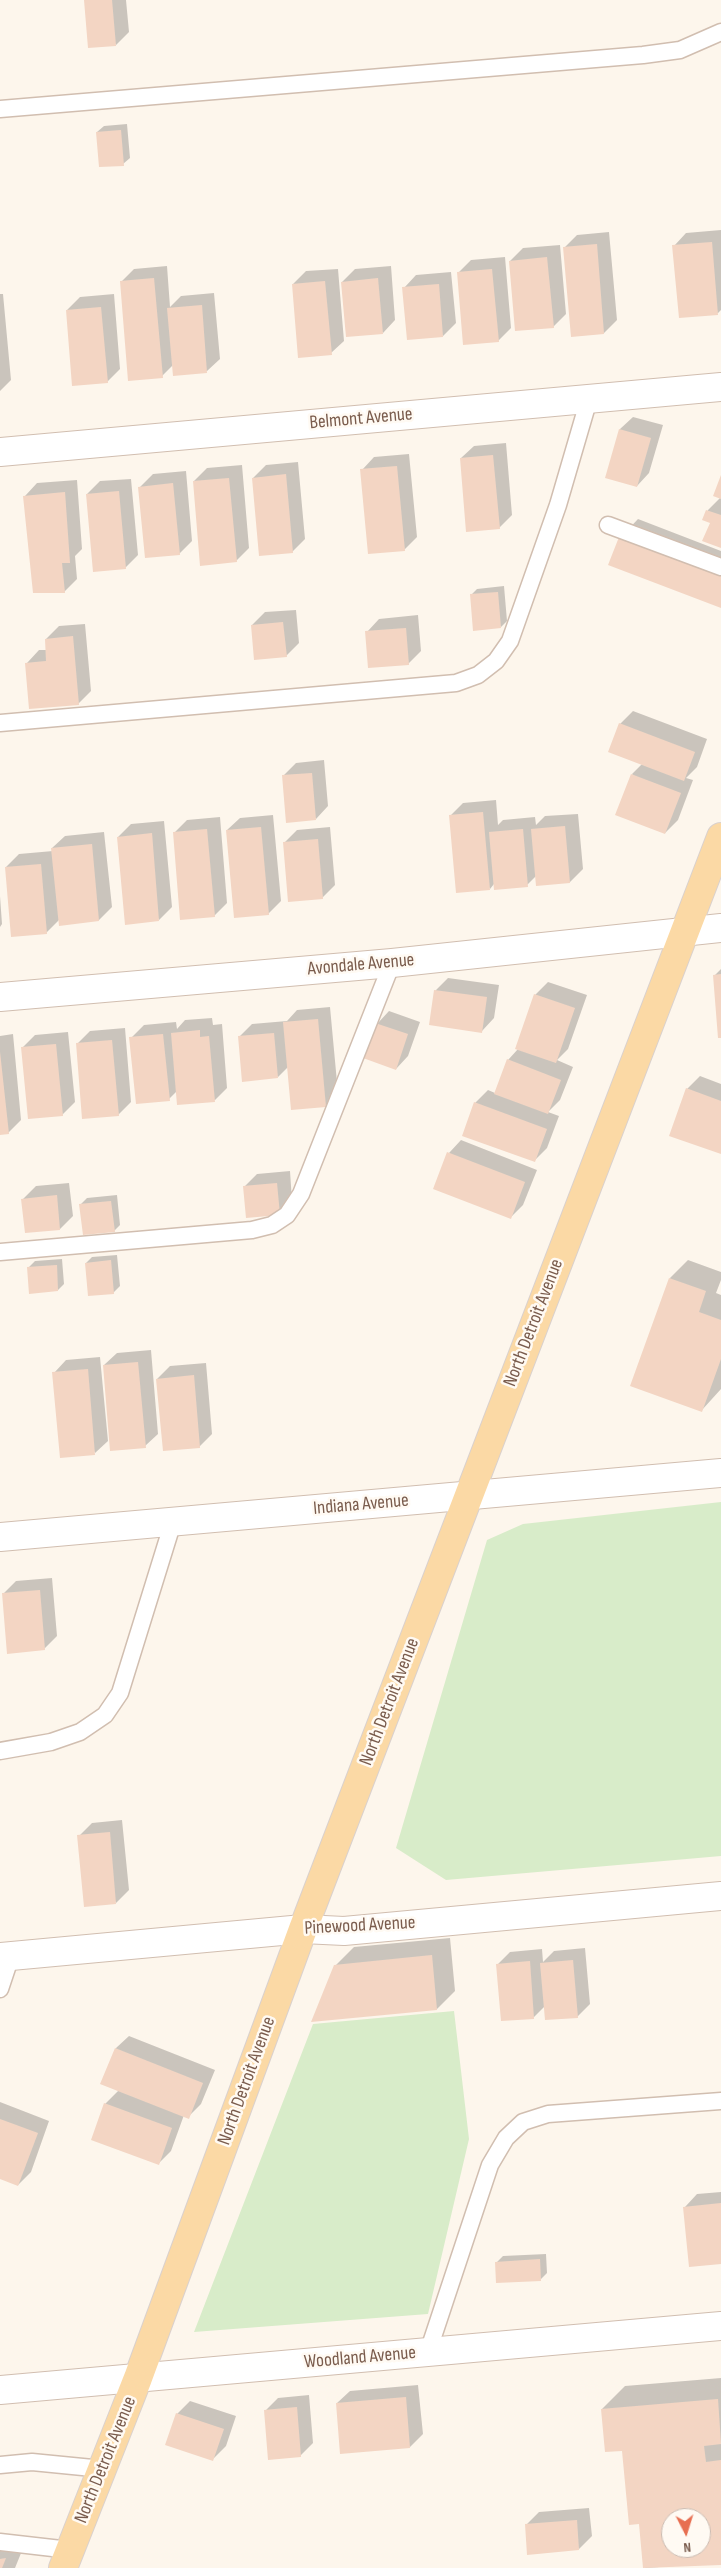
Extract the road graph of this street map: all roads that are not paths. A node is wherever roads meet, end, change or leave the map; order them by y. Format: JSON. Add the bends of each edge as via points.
{"nodes":[{"id":1,"x":721,"y":32,"type":"edge"},
{"id":2,"x":0,"y":109,"type":"edge"},
{"id":3,"x":721,"y":387,"type":"edge"},
{"id":4,"x":589,"y":399,"type":"junction"},
{"id":5,"x":0,"y":452,"type":"edge"},
{"id":6,"x":608,"y":525,"type":"dead end"},
{"id":7,"x":721,"y":567,"type":"edge"},
{"id":8,"x":0,"y":723,"type":"edge"},
{"id":9,"x":721,"y":837,"type":"edge"},
{"id":10,"x":721,"y":928,"type":"edge"},
{"id":11,"x":686,"y":931,"type":"junction"},
{"id":12,"x":392,"y":963,"type":"junction"},
{"id":13,"x":0,"y":997,"type":"edge"},
{"id":14,"x":0,"y":1252,"type":"edge"},
{"id":15,"x":721,"y":1473,"type":"edge"},
{"id":16,"x":468,"y":1496,"type":"junction"},
{"id":17,"x":173,"y":1522,"type":"junction"},
{"id":18,"x":0,"y":1537,"type":"edge"},
{"id":19,"x":0,"y":1751,"type":"edge"},
{"id":20,"x":721,"y":1896,"type":"edge"},
{"id":21,"x":303,"y":1929,"type":"junction"},
{"id":22,"x":6,"y":1957,"type":"edge"},
{"id":23,"x":0,"y":1989,"type":"edge"},
{"id":24,"x":721,"y":2101,"type":"edge"},
{"id":25,"x":721,"y":2326,"type":"edge"},
{"id":26,"x":428,"y":2352,"type":"junction"},
{"id":27,"x":138,"y":2378,"type":"junction"},
{"id":28,"x":0,"y":2390,"type":"edge"},
{"id":29,"x":0,"y":2465,"type":"edge"},
{"id":30,"x":103,"y":2469,"type":"junction"},
{"id":31,"x":0,"y":2542,"type":"edge"},
{"id":32,"x":67,"y":2559,"type":"edge"}],
"edges":[{"from":1,"to":2,"type":"lane","via":[[680,50],[652,54]]},
{"from":3,"to":4,"type":"street","name":"Belmont Avenue"},
{"from":4,"to":5,"type":"street","name":"Belmont Avenue"},
{"from":4,"to":8,"type":"lane","via":[[558,505],[510,641],[496,661],[478,675],[456,683]]},
{"from":6,"to":7,"type":"lane"},
{"from":9,"to":11,"type":"main road","name":"North Detroit Avenue"},
{"from":10,"to":11,"type":"street","name":"Avondale Avenue"},
{"from":11,"to":12,"type":"street","name":"Avondale Avenue"},
{"from":11,"to":16,"type":"main road","name":"North Detroit Avenue"},
{"from":12,"to":13,"type":"street","name":"Avondale Avenue"},
{"from":12,"to":14,"type":"lane","via":[[301,1194],[287,1215],[272,1225],[252,1230]]},
{"from":15,"to":16,"type":"street","name":"Indiana Avenue"},
{"from":16,"to":17,"type":"street","name":"Indiana Avenue"},
{"from":16,"to":21,"type":"main road","name":"North Detroit Avenue"},
{"from":17,"to":18,"type":"street","name":"Indiana Avenue"},
{"from":17,"to":19,"type":"lane","via":[[120,1693],[105,1715],[80,1732],[51,1742]]},
{"from":20,"to":21,"type":"street","name":"Pinewood Avenue","via":[[344,1930]]},
{"from":21,"to":22,"type":"street","name":"Pinewood Avenue"},
{"from":21,"to":27,"type":"main road","name":"North Detroit Avenue"},
{"from":22,"to":23,"type":"lane"},
{"from":24,"to":26,"type":"lane","via":[[548,2114],[523,2122],[506,2138],[490,2164]]},
{"from":25,"to":26,"type":"street","name":"Woodland Avenue"},
{"from":26,"to":27,"type":"street","name":"Woodland Avenue"},
{"from":27,"to":28,"type":"street","name":"Woodland Avenue"},
{"from":27,"to":30,"type":"main road","name":"North Detroit Avenue"},
{"from":29,"to":30,"type":"lane","via":[[32,2462]]},
{"from":30,"to":32,"type":"main road","name":"North Detroit Avenue"},
{"from":31,"to":32,"type":"lane"}]}
